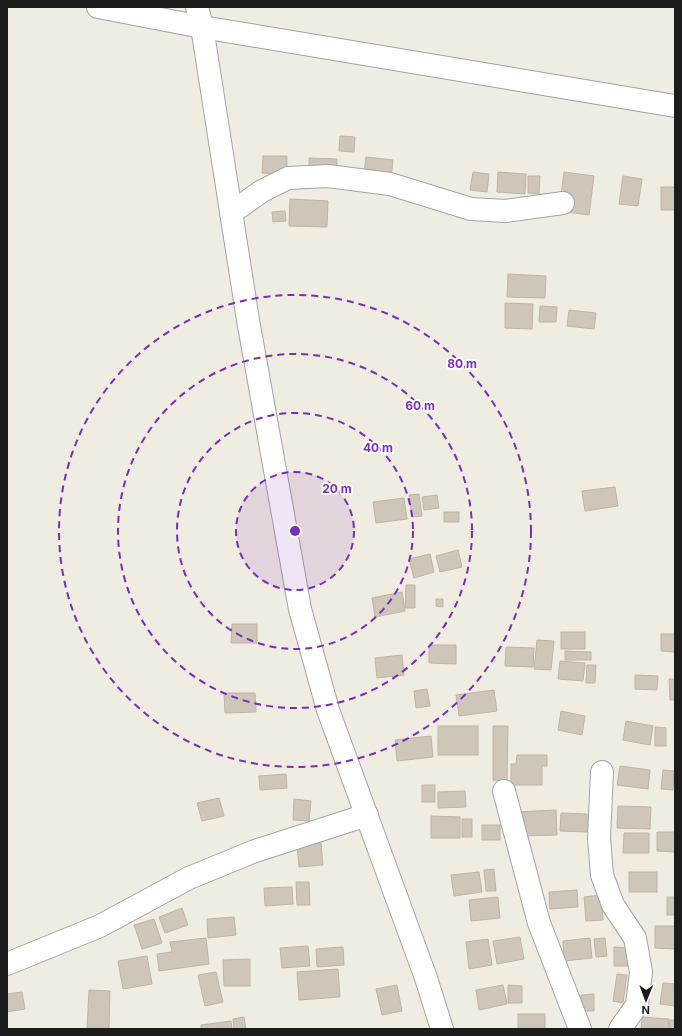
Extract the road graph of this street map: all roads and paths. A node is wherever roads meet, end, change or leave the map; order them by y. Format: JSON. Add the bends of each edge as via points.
{"nodes":[{"id":1,"x":98,"y":7,"type":"edge"},
{"id":2,"x":199,"y":17,"type":"edge"},
{"id":3,"x":675,"y":106,"type":"edge"},
{"id":4,"x":563,"y":203,"type":"dead end"},
{"id":5,"x":231,"y":213,"type":"junction"},
{"id":6,"x":602,"y":772,"type":"dead end"},
{"id":7,"x":504,"y":791,"type":"dead end"},
{"id":8,"x":367,"y":815,"type":"junction"},
{"id":9,"x":7,"y":964,"type":"edge"},
{"id":10,"x":442,"y":1029,"type":"edge"},
{"id":11,"x":580,"y":1029,"type":"edge"},
{"id":12,"x":620,"y":1029,"type":"edge"}],
"edges":[{"from":1,"to":2,"type":"street"},
{"from":2,"to":3,"type":"street"},
{"from":2,"to":5,"type":"street"},
{"from":4,"to":5,"type":"street","via":[[506,211],[471,208],[390,184],[328,176],[288,178]]},
{"from":5,"to":8,"type":"street","via":[[300,609],[328,710]]},
{"from":6,"to":12,"type":"street","via":[[599,838],[602,875],[613,905],[635,938],[641,972],[637,1005]]},
{"from":7,"to":11,"type":"street","via":[[539,924]]},
{"from":8,"to":9,"type":"street","via":[[255,851],[189,878],[100,926]]},
{"from":8,"to":10,"type":"street"}]}
